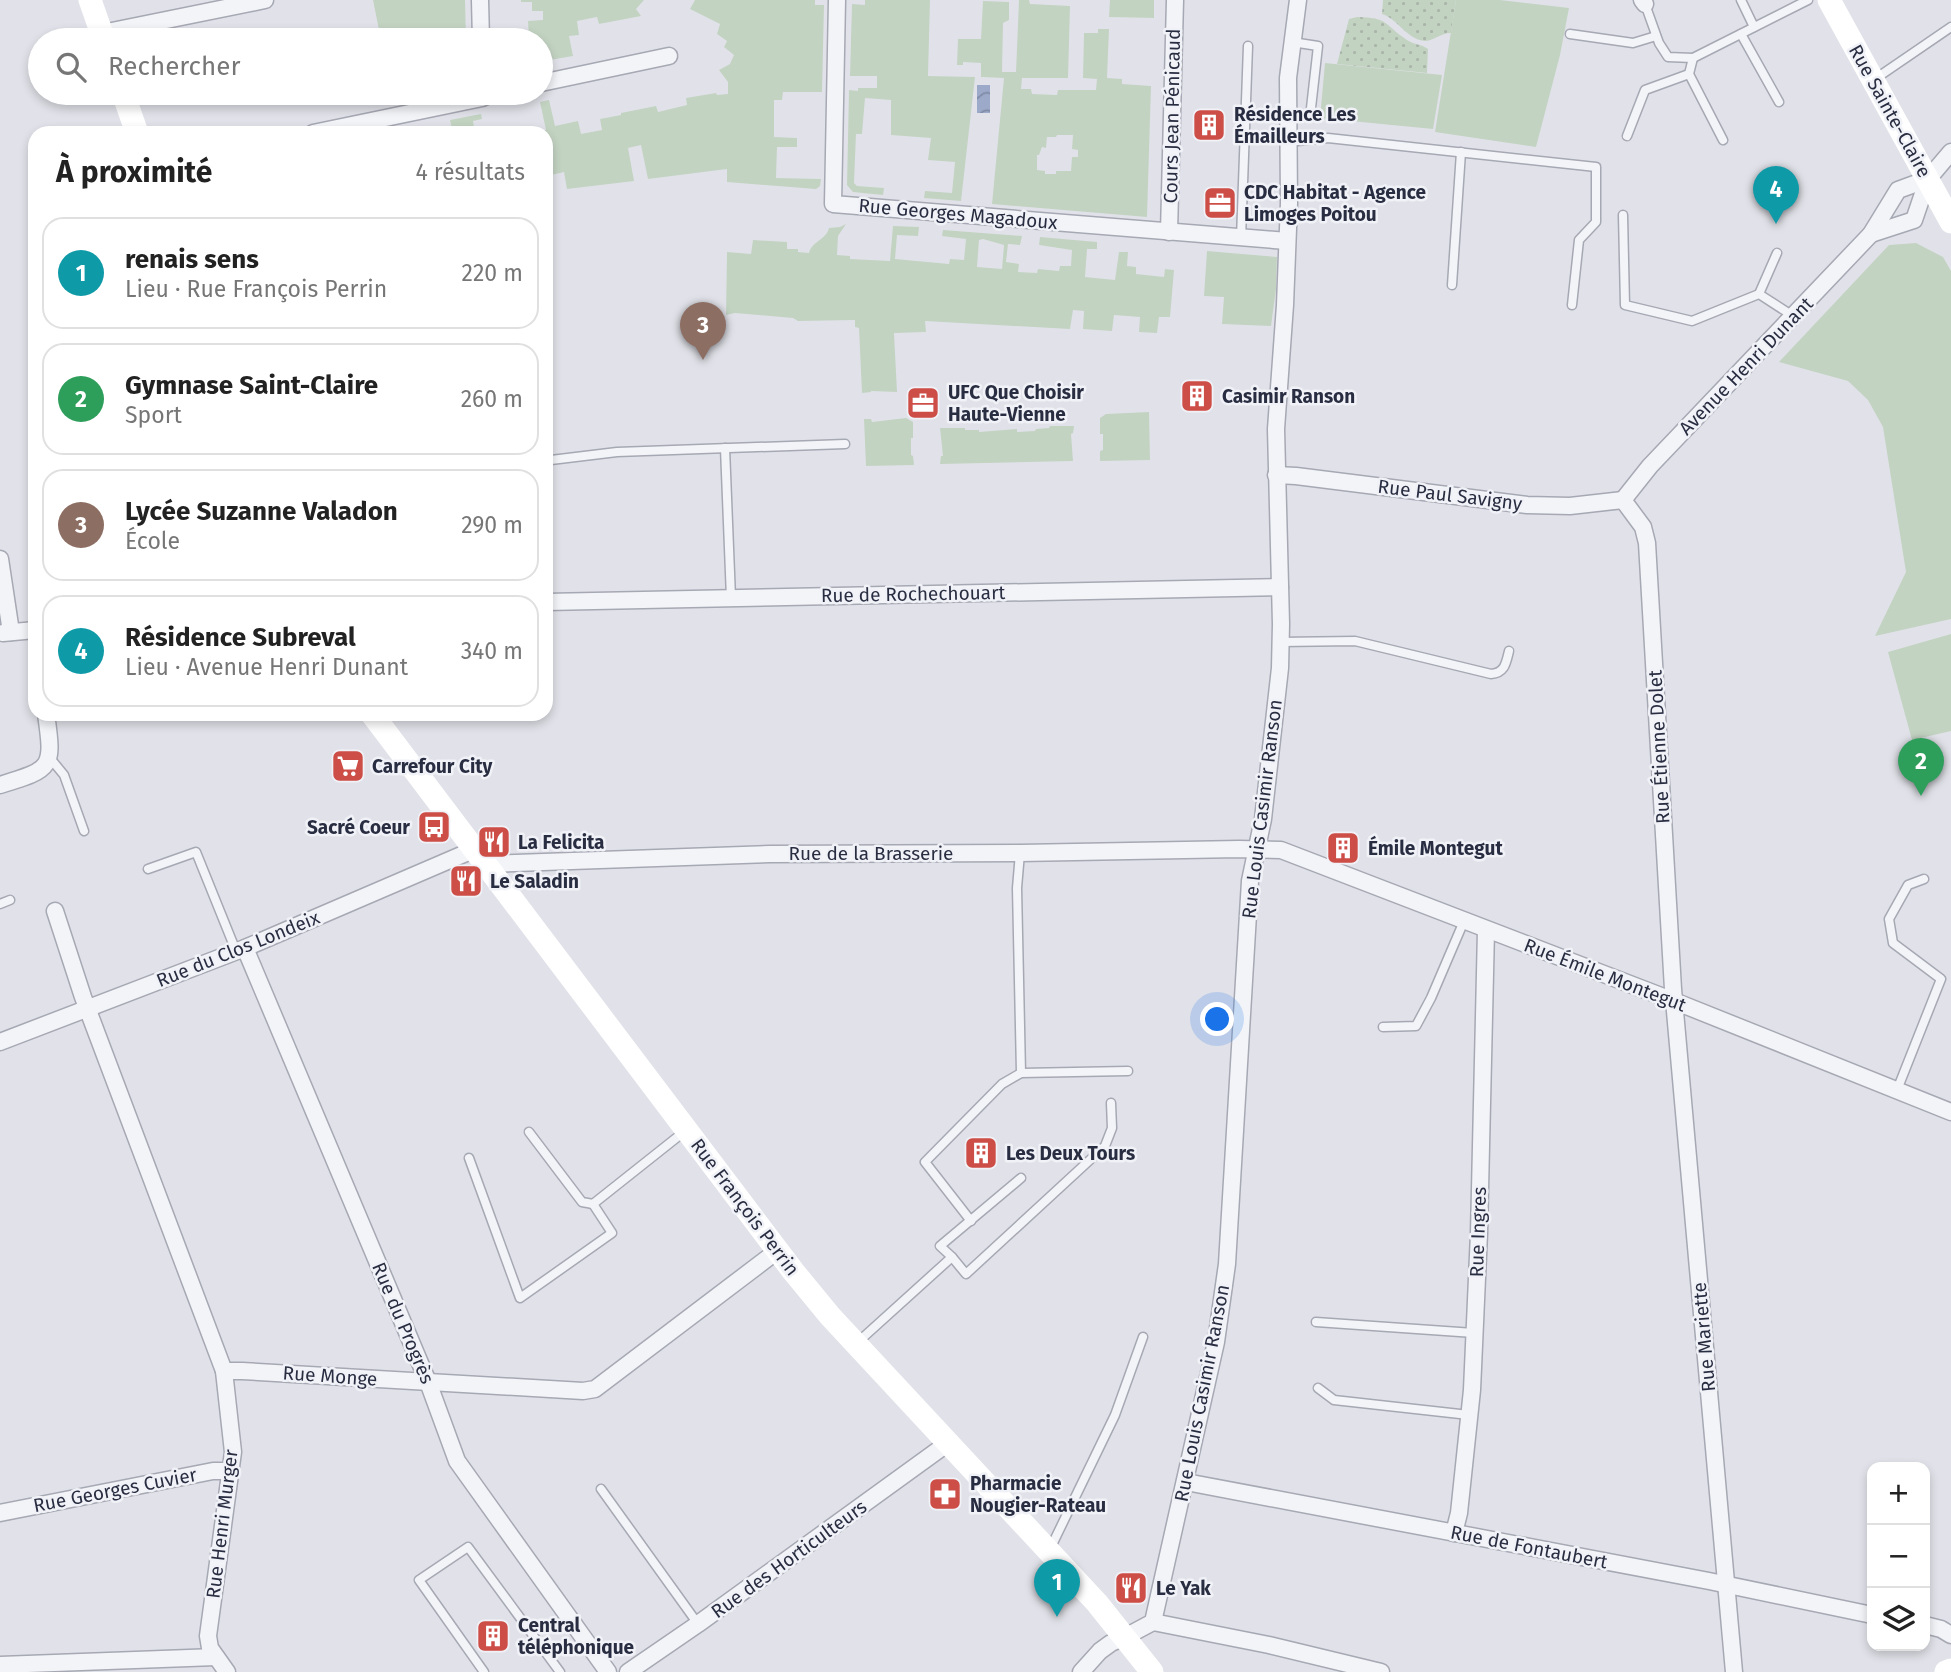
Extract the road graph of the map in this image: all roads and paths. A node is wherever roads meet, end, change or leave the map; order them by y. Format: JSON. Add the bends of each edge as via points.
{"nodes":[{"id":1,"x":89,"y":0,"type":"edge"},
{"id":2,"x":265,"y":0,"type":"edge"},
{"id":3,"x":480,"y":0,"type":"edge"},
{"id":4,"x":837,"y":0,"type":"edge"},
{"id":5,"x":1175,"y":0,"type":"edge"},
{"id":6,"x":1298,"y":0,"type":"edge"},
{"id":7,"x":1741,"y":0,"type":"edge"},
{"id":8,"x":1808,"y":0,"type":"edge"},
{"id":9,"x":1829,"y":0,"type":"edge"},
{"id":10,"x":1644,"y":2,"type":"edge"},
{"id":11,"x":1754,"y":27,"type":"junction"},
{"id":12,"x":1951,"y":27,"type":"edge"},
{"id":13,"x":100,"y":28,"type":"edge"},
{"id":14,"x":142,"y":28,"type":"edge"},
{"id":15,"x":481,"y":28,"type":"edge"},
{"id":16,"x":1570,"y":34,"type":"dead end"},
{"id":17,"x":1741,"y":34,"type":"junction"},
{"id":18,"x":1656,"y":36,"type":"junction"},
{"id":19,"x":1292,"y":42,"type":"junction"},
{"id":20,"x":1248,"y":46,"type":"dead end"},
{"id":21,"x":669,"y":56,"type":"dead end"},
{"id":22,"x":1693,"y":58,"type":"junction"},
{"id":23,"x":1689,"y":74,"type":"junction"},
{"id":24,"x":553,"y":80,"type":"edge"},
{"id":25,"x":1873,"y":80,"type":"junction"},
{"id":26,"x":1779,"y":102,"type":"dead end"},
{"id":27,"x":127,"y":105,"type":"edge"},
{"id":28,"x":436,"y":105,"type":"edge"},
{"id":29,"x":1311,"y":108,"type":"dead end"},
{"id":30,"x":135,"y":126,"type":"edge"},
{"id":31,"x":344,"y":126,"type":"edge"},
{"id":32,"x":1628,"y":136,"type":"dead end"},
{"id":33,"x":1723,"y":140,"type":"dead end"},
{"id":34,"x":1287,"y":142,"type":"junction"},
{"id":35,"x":1461,"y":152,"type":"junction"},
{"id":36,"x":1951,"y":152,"type":"edge"},
{"id":37,"x":1928,"y":179,"type":"junction"},
{"id":38,"x":1623,"y":215,"type":"dead end"},
{"id":39,"x":1951,"y":222,"type":"edge"},
{"id":40,"x":1170,"y":232,"type":"junction"},
{"id":41,"x":1871,"y":234,"type":"junction"},
{"id":42,"x":1241,"y":238,"type":"junction"},
{"id":43,"x":1287,"y":241,"type":"junction"},
{"id":44,"x":1776,"y":253,"type":"dead end"},
{"id":45,"x":1452,"y":285,"type":"dead end"},
{"id":46,"x":1759,"y":294,"type":"junction"},
{"id":47,"x":1572,"y":305,"type":"dead end"},
{"id":48,"x":1793,"y":316,"type":"junction"},
{"id":49,"x":845,"y":444,"type":"dead end"},
{"id":50,"x":726,"y":448,"type":"junction"},
{"id":51,"x":553,"y":460,"type":"edge"},
{"id":52,"x":1276,"y":475,"type":"junction"},
{"id":53,"x":1623,"y":500,"type":"junction"},
{"id":54,"x":0,"y":558,"type":"edge"},
{"id":55,"x":1280,"y":587,"type":"junction"},
{"id":56,"x":731,"y":598,"type":"junction"},
{"id":57,"x":553,"y":602,"type":"edge"},
{"id":58,"x":28,"y":632,"type":"edge"},
{"id":59,"x":5,"y":633,"type":"edge"},
{"id":60,"x":1280,"y":642,"type":"junction"},
{"id":61,"x":1509,"y":651,"type":"dead end"},
{"id":62,"x":47,"y":721,"type":"edge"},
{"id":63,"x":377,"y":721,"type":"edge"},
{"id":64,"x":50,"y":758,"type":"junction"},
{"id":65,"x":0,"y":785,"type":"edge"},
{"id":66,"x":84,"y":831,"type":"dead end"},
{"id":67,"x":1256,"y":849,"type":"junction"},
{"id":68,"x":1020,"y":853,"type":"junction"},
{"id":69,"x":480,"y":857,"type":"junction"},
{"id":70,"x":148,"y":869,"type":"dead end"},
{"id":71,"x":1924,"y":879,"type":"dead end"},
{"id":72,"x":10,"y":900,"type":"dead end"},
{"id":73,"x":0,"y":904,"type":"edge"},
{"id":74,"x":55,"y":911,"type":"dead end"},
{"id":75,"x":1464,"y":921,"type":"junction"},
{"id":76,"x":1486,"y":930,"type":"junction"},
{"id":77,"x":240,"y":950,"type":"junction"},
{"id":78,"x":1674,"y":1001,"type":"junction"},
{"id":79,"x":87,"y":1008,"type":"junction"},
{"id":80,"x":1383,"y":1027,"type":"dead end"},
{"id":81,"x":0,"y":1042,"type":"edge"},
{"id":82,"x":1128,"y":1071,"type":"dead end"},
{"id":83,"x":1021,"y":1073,"type":"junction"},
{"id":84,"x":1897,"y":1090,"type":"junction"},
{"id":85,"x":1111,"y":1103,"type":"dead end"},
{"id":86,"x":1951,"y":1112,"type":"edge"},
{"id":87,"x":686,"y":1130,"type":"junction"},
{"id":88,"x":529,"y":1132,"type":"dead end"},
{"id":89,"x":470,"y":1158,"type":"dead end"},
{"id":90,"x":1021,"y":1178,"type":"dead end"},
{"id":91,"x":593,"y":1204,"type":"junction"},
{"id":92,"x":971,"y":1221,"type":"junction"},
{"id":93,"x":777,"y":1251,"type":"junction"},
{"id":94,"x":952,"y":1258,"type":"junction"},
{"id":95,"x":1316,"y":1322,"type":"dead end"},
{"id":96,"x":1475,"y":1333,"type":"junction"},
{"id":97,"x":1143,"y":1336,"type":"dead end"},
{"id":98,"x":856,"y":1344,"type":"junction"},
{"id":99,"x":224,"y":1371,"type":"junction"},
{"id":100,"x":428,"y":1382,"type":"junction"},
{"id":101,"x":1318,"y":1388,"type":"dead end"},
{"id":102,"x":1469,"y":1415,"type":"junction"},
{"id":103,"x":948,"y":1443,"type":"junction"},
{"id":104,"x":231,"y":1471,"type":"junction"},
{"id":105,"x":1186,"y":1482,"type":"junction"},
{"id":106,"x":601,"y":1489,"type":"dead end"},
{"id":107,"x":0,"y":1513,"type":"edge"},
{"id":108,"x":1454,"y":1533,"type":"junction"},
{"id":109,"x":1049,"y":1550,"type":"junction"},
{"id":110,"x":1726,"y":1585,"type":"junction"},
{"id":111,"x":1867,"y":1614,"type":"edge"},
{"id":112,"x":1153,"y":1622,"type":"junction"},
{"id":113,"x":698,"y":1624,"type":"junction"},
{"id":114,"x":1930,"y":1626,"type":"edge"},
{"id":115,"x":1951,"y":1635,"type":"edge"},
{"id":116,"x":1125,"y":1637,"type":"junction"},
{"id":117,"x":216,"y":1657,"type":"junction"},
{"id":118,"x":0,"y":1665,"type":"edge"},
{"id":119,"x":1951,"y":1670,"type":"edge"},
{"id":120,"x":227,"y":1672,"type":"edge"},
{"id":121,"x":484,"y":1672,"type":"edge"},
{"id":122,"x":560,"y":1672,"type":"edge"},
{"id":123,"x":608,"y":1672,"type":"edge"},
{"id":124,"x":628,"y":1672,"type":"edge"},
{"id":125,"x":1081,"y":1672,"type":"edge"},
{"id":126,"x":1152,"y":1672,"type":"edge"},
{"id":127,"x":1381,"y":1672,"type":"edge"},
{"id":128,"x":1734,"y":1672,"type":"edge"},
{"id":129,"x":1946,"y":1672,"type":"edge"}],
"edges":[{"from":1,"to":13,"type":"main road"},
{"from":2,"to":14,"type":"street"},
{"from":3,"to":15,"type":"street"},
{"from":4,"to":40,"type":"street","name":"Rue Georges Magadoux","via":[[833,204]]},
{"from":5,"to":40,"type":"street","name":"Cours Jean Pénicaud"},
{"from":6,"to":19,"type":"street","name":"Rue Louis Casimir Ranson"},
{"from":7,"to":11,"type":"lane"},
{"from":8,"to":11,"type":"lane"},
{"from":9,"to":25,"type":"main road","name":"Rue Sainte-Claire"},
{"from":10,"to":18,"type":"lane"},
{"from":11,"to":17,"type":"lane"},
{"from":12,"to":25,"type":"lane"},
{"from":16,"to":18,"type":"lane","via":[[1633,43]]},
{"from":17,"to":22,"type":"lane"},
{"from":17,"to":26,"type":"lane"},
{"from":18,"to":22,"type":"lane","via":[[1668,57]]},
{"from":19,"to":29,"type":"lane","via":[[1318,46]]},
{"from":19,"to":34,"type":"street","name":"Rue Louis Casimir Ranson"},
{"from":20,"to":42,"type":"lane"},
{"from":21,"to":24,"type":"street"},
{"from":22,"to":23,"type":"lane"},
{"from":23,"to":32,"type":"lane","via":[[1645,90]]},
{"from":23,"to":33,"type":"lane"},
{"from":25,"to":37,"type":"main road","name":"Rue Sainte-Claire"},
{"from":27,"to":30,"type":"main road"},
{"from":28,"to":31,"type":"street"},
{"from":34,"to":35,"type":"lane","via":[[1328,138]]},
{"from":34,"to":43,"type":"street","name":"Rue Louis Casimir Ranson"},
{"from":35,"to":45,"type":"lane"},
{"from":35,"to":47,"type":"lane","via":[[1596,167],[1595,222],[1579,240]]},
{"from":36,"to":37,"type":"street"},
{"from":37,"to":39,"type":"main road","name":"Rue Sainte-Claire"},
{"from":37,"to":41,"type":"street","name":"Avenue Henri Dunant","via":[[1898,190]]},
{"from":37,"to":41,"type":"street","name":"Avenue Henri Dunant","via":[[1914,220]]},
{"from":38,"to":46,"type":"lane","via":[[1625,305],[1692,321]]},
{"from":40,"to":42,"type":"street","name":"Rue Georges Magadoux"},
{"from":41,"to":48,"type":"street","name":"Avenue Henri Dunant"},
{"from":42,"to":43,"type":"street","name":"Rue Georges Magadoux"},
{"from":43,"to":52,"type":"street","name":"Rue Louis Casimir Ranson"},
{"from":44,"to":46,"type":"lane"},
{"from":46,"to":48,"type":"lane"},
{"from":48,"to":53,"type":"street","name":"Avenue Henri Dunant"},
{"from":49,"to":50,"type":"lane"},
{"from":50,"to":51,"type":"lane"},
{"from":50,"to":56,"type":"lane"},
{"from":52,"to":53,"type":"street","name":"Rue Paul Savigny","via":[[1527,505]]},
{"from":52,"to":55,"type":"street","name":"Rue Louis Casimir Ranson"},
{"from":53,"to":78,"type":"street","name":"Rue Étienne Dolet","via":[[1643,527],[1647,543]]},
{"from":54,"to":59,"type":"street"},
{"from":55,"to":56,"type":"street","name":"Rue de Rochechouart"},
{"from":55,"to":60,"type":"street","name":"Rue Louis Casimir Ranson"},
{"from":56,"to":57,"type":"street","name":"Rue de Rochechouart"},
{"from":58,"to":59,"type":"street"},
{"from":60,"to":61,"type":"lane","via":[[1355,641],[1491,674],[1503,671]]},
{"from":60,"to":67,"type":"street","name":"Rue Louis Casimir Ranson","via":[[1276,710]]},
{"from":62,"to":64,"type":"street"},
{"from":63,"to":69,"type":"main road","name":"Rue François Perrin"},
{"from":64,"to":65,"type":"street","via":[[34,775]]},
{"from":64,"to":66,"type":"lane","via":[[64,775]]},
{"from":67,"to":68,"type":"street","name":"Rue de la Brasserie"},
{"from":67,"to":75,"type":"street","name":"Rue Émile Montegut","via":[[1281,850]]},
{"from":67,"to":105,"type":"street","name":"Rue Louis Casimir Ranson","via":[[1250,881],[1227,1264],[1216,1342]]},
{"from":68,"to":69,"type":"street","name":"Rue de la Brasserie"},
{"from":68,"to":83,"type":"lane"},
{"from":69,"to":77,"type":"street","name":"Rue du Clos Londeix"},
{"from":69,"to":87,"type":"main road","name":"Rue François Perrin"},
{"from":70,"to":77,"type":"lane","via":[[196,852]]},
{"from":71,"to":84,"type":"lane","via":[[1908,885],[1889,919],[1893,943],[1941,979]]},
{"from":72,"to":73,"type":"lane"},
{"from":74,"to":79,"type":"street"},
{"from":75,"to":76,"type":"street","name":"Rue Émile Montegut"},
{"from":75,"to":80,"type":"lane","via":[[1416,1026]]},
{"from":76,"to":78,"type":"street","name":"Rue Émile Montegut"},
{"from":76,"to":96,"type":"street","name":"Rue Ingres"},
{"from":77,"to":79,"type":"street","name":"Rue du Clos Londeix"},
{"from":77,"to":100,"type":"street","name":"Rue du Progrès"},
{"from":78,"to":84,"type":"street","name":"Rue Émile Montegut"},
{"from":78,"to":110,"type":"street","name":"Rue Mariette"},
{"from":79,"to":81,"type":"street","name":"Rue du Clos Londeix"},
{"from":79,"to":99,"type":"street"},
{"from":82,"to":83,"type":"lane"},
{"from":83,"to":92,"type":"lane","via":[[1002,1084],[925,1162]]},
{"from":84,"to":86,"type":"street","name":"Rue Émile Montegut"},
{"from":85,"to":94,"type":"lane","via":[[1112,1128],[1105,1146],[966,1274]]},
{"from":87,"to":91,"type":"lane"},
{"from":87,"to":93,"type":"main road","name":"Rue François Perrin"},
{"from":88,"to":91,"type":"lane","via":[[582,1202]]},
{"from":89,"to":91,"type":"lane","via":[[520,1297],[612,1233]]},
{"from":90,"to":92,"type":"lane"},
{"from":92,"to":94,"type":"lane","via":[[940,1246]]},
{"from":93,"to":98,"type":"main road","name":"Rue François Perrin"},
{"from":93,"to":100,"type":"street","name":"Rue Monge","via":[[595,1389]]},
{"from":94,"to":98,"type":"lane"},
{"from":95,"to":96,"type":"lane"},
{"from":96,"to":102,"type":"street","name":"Rue Ingres"},
{"from":97,"to":109,"type":"lane","via":[[1115,1415]]},
{"from":98,"to":103,"type":"main road","name":"Rue François Perrin"},
{"from":99,"to":100,"type":"street","name":"Rue Monge"},
{"from":99,"to":104,"type":"street","name":"Rue Henri Murger"},
{"from":100,"to":123,"type":"street","name":"Rue du Progrès","via":[[457,1461]]},
{"from":101,"to":102,"type":"lane","via":[[1334,1401]]},
{"from":102,"to":108,"type":"street","name":"Rue Ingres"},
{"from":103,"to":109,"type":"main road","name":"Rue François Perrin"},
{"from":103,"to":113,"type":"street","name":"Rue des Horticulteurs"},
{"from":104,"to":107,"type":"street","name":"Rue Georges Cuvier"},
{"from":104,"to":117,"type":"street","name":"Rue Henri Murger","via":[[208,1636]]},
{"from":105,"to":108,"type":"street","name":"Rue de Fontaubert"},
{"from":105,"to":112,"type":"street","name":"Rue Louis Casimir Ranson"},
{"from":106,"to":113,"type":"lane"},
{"from":108,"to":110,"type":"street","name":"Rue de Fontaubert"},
{"from":109,"to":116,"type":"main road","name":"Rue François Perrin"},
{"from":110,"to":111,"type":"street","name":"Rue de Fontaubert"},
{"from":110,"to":128,"type":"street","name":"Rue Mariette"},
{"from":112,"to":116,"type":"street"},
{"from":112,"to":127,"type":"street"},
{"from":113,"to":124,"type":"street","name":"Rue des Horticulteurs"},
{"from":114,"to":115,"type":"street"},
{"from":116,"to":125,"type":"street","via":[[1100,1651]]},
{"from":116,"to":126,"type":"main road","name":"Rue François Perrin"},
{"from":117,"to":118,"type":"street"},
{"from":117,"to":120,"type":"street","name":"Rue Henri Murger"},
{"from":119,"to":129,"type":"main road"},
{"from":121,"to":122,"type":"lane","via":[[419,1580],[468,1547]]}]}
